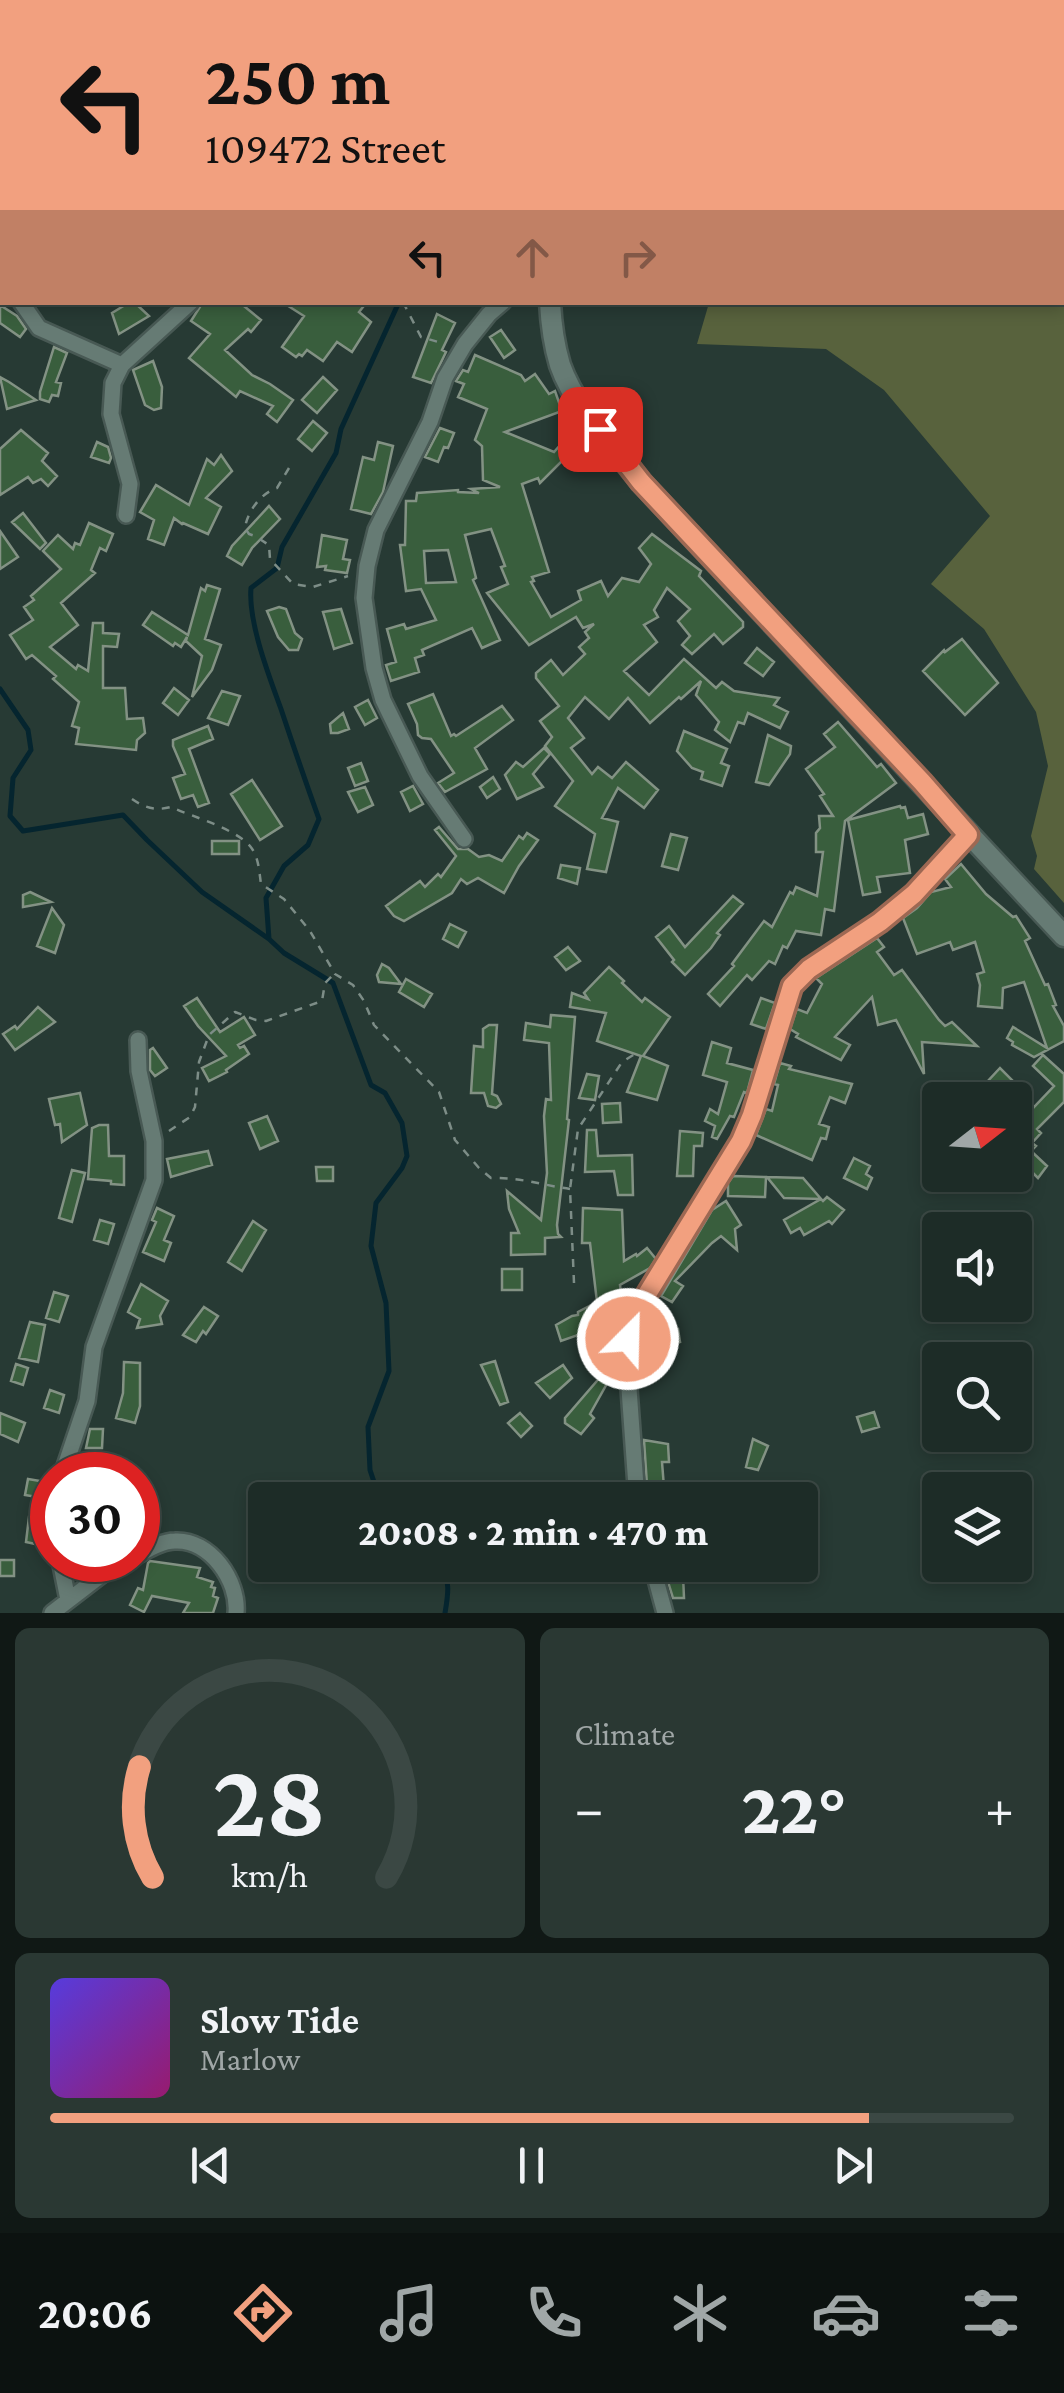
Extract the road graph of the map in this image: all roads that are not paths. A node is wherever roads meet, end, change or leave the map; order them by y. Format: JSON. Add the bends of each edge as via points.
{"nodes":[{"id":1,"x":23,"y":305,"type":"edge"},
{"id":2,"x":188,"y":305,"type":"edge"},
{"id":3,"x":500,"y":305,"type":"edge"},
{"id":4,"x":550,"y":305,"type":"edge"},
{"id":5,"x":122,"y":365,"type":"junction"},
{"id":6,"x":126,"y":515,"type":"dead end"},
{"id":7,"x":968,"y":835,"type":"junction"},
{"id":8,"x":464,"y":839,"type":"dead end"},
{"id":9,"x":1064,"y":936,"type":"edge"},
{"id":10,"x":138,"y":1040,"type":"dead end"},
{"id":11,"x":69,"y":1452,"type":"edge"},
{"id":12,"x":637,"y":1482,"type":"edge"},
{"id":13,"x":160,"y":1544,"type":"edge"},
{"id":14,"x":64,"y":1582,"type":"edge"},
{"id":15,"x":92,"y":1582,"type":"edge"},
{"id":16,"x":656,"y":1582,"type":"edge"},
{"id":17,"x":68,"y":1600,"type":"junction"},
{"id":18,"x":52,"y":1613,"type":"edge"},
{"id":19,"x":236,"y":1613,"type":"edge"},
{"id":20,"x":664,"y":1613,"type":"edge"}],
"edges":[{"from":1,"to":5,"type":"street","via":[[39,328]]},
{"from":2,"to":5,"type":"street"},
{"from":3,"to":8,"type":"street","via":[[445,378],[376,530],[364,598],[383,700],[420,776]]},
{"from":4,"to":7,"type":"street","via":[[561,367],[630,468]]},
{"from":5,"to":6,"type":"street","via":[[111,414],[130,484]]},
{"from":7,"to":9,"type":"street"},
{"from":7,"to":12,"type":"street","via":[[914,894],[792,986],[741,1141],[632,1321],[627,1361]]},
{"from":10,"to":11,"type":"street","via":[[154,1180],[94,1347]]},
{"from":13,"to":19,"type":"street","via":[[191,1543],[208,1553],[234,1590]]},
{"from":14,"to":17,"type":"street"},
{"from":15,"to":17,"type":"street"},
{"from":16,"to":20,"type":"street"},
{"from":17,"to":18,"type":"street"}]}
